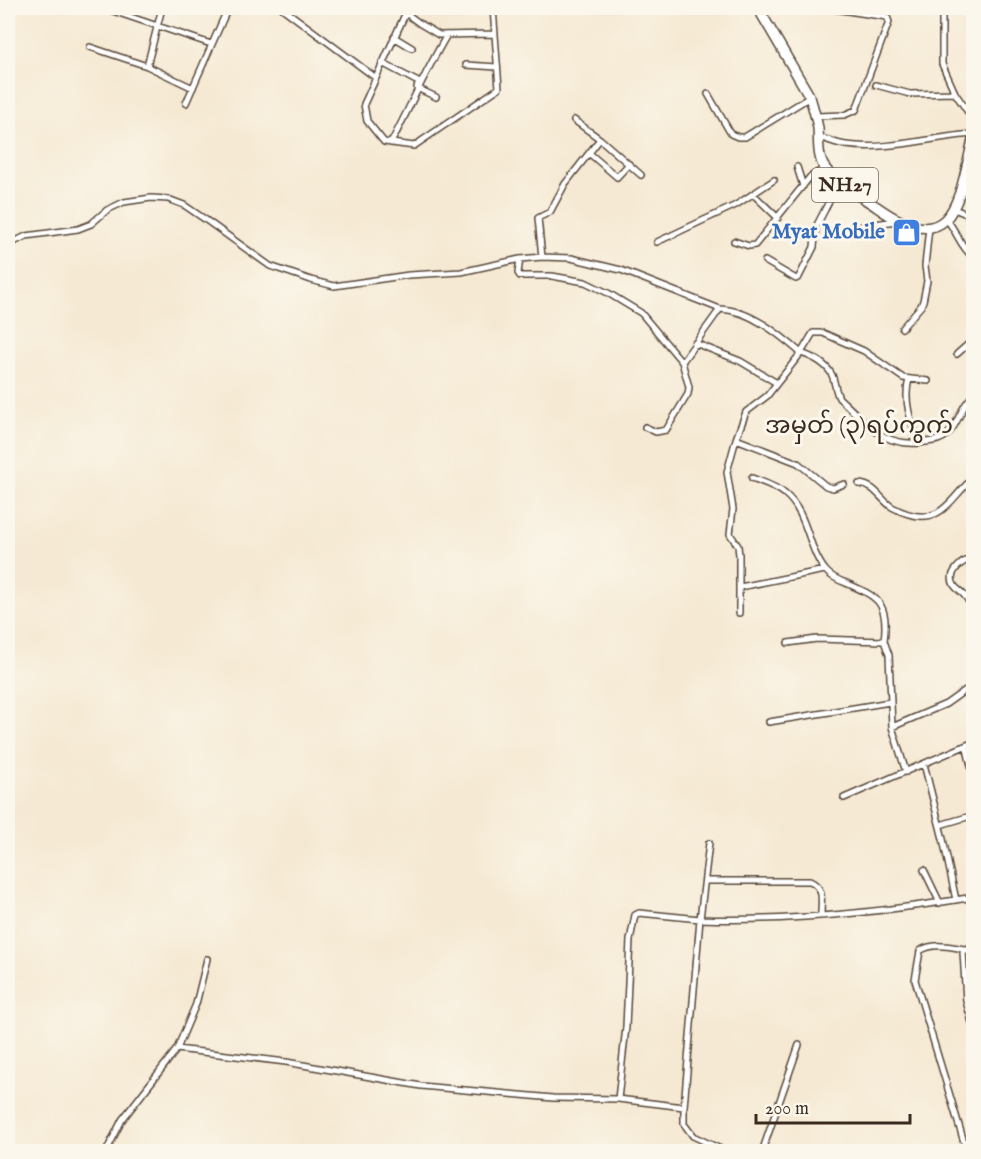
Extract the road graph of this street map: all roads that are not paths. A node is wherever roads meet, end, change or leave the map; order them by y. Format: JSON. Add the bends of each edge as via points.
{"nodes":[{"id":1,"x":104,"y":8,"type":"edge"},
{"id":2,"x":162,"y":8,"type":"edge"},
{"id":3,"x":228,"y":8,"type":"edge"},
{"id":4,"x":282,"y":8,"type":"edge"},
{"id":5,"x":493,"y":8,"type":"edge"},
{"id":6,"x":758,"y":8,"type":"edge"},
{"id":7,"x":828,"y":8,"type":"edge"},
{"id":8,"x":942,"y":8,"type":"edge"},
{"id":9,"x":404,"y":9,"type":"edge"},
{"id":10,"x":157,"y":26,"type":"junction"},
{"id":11,"x":494,"y":34,"type":"junction"},
{"id":12,"x":447,"y":35,"type":"junction"},
{"id":13,"x":394,"y":37,"type":"junction"},
{"id":14,"x":210,"y":45,"type":"junction"},
{"id":15,"x":90,"y":47,"type":"dead end"},
{"id":16,"x":412,"y":48,"type":"dead end"},
{"id":17,"x":382,"y":63,"type":"junction"},
{"id":18,"x":466,"y":65,"type":"dead end"},
{"id":19,"x":147,"y":66,"type":"junction"},
{"id":20,"x":497,"y":67,"type":"junction"},
{"id":21,"x":375,"y":78,"type":"junction"},
{"id":22,"x":876,"y":84,"type":"dead end"},
{"id":23,"x":193,"y":88,"type":"junction"},
{"id":24,"x":420,"y":88,"type":"junction"},
{"id":25,"x":955,"y":93,"type":"junction"},
{"id":26,"x":708,"y":94,"type":"dead end"},
{"id":27,"x":436,"y":97,"type":"dead end"},
{"id":28,"x":810,"y":97,"type":"junction"},
{"id":29,"x":186,"y":103,"type":"dead end"},
{"id":30,"x":816,"y":116,"type":"junction"},
{"id":31,"x":574,"y":120,"type":"dead end"},
{"id":32,"x":974,"y":121,"type":"edge"},
{"id":33,"x":974,"y":135,"type":"edge"},
{"id":34,"x":818,"y":136,"type":"junction"},
{"id":35,"x":600,"y":139,"type":"junction"},
{"id":36,"x":392,"y":143,"type":"junction"},
{"id":37,"x":589,"y":153,"type":"junction"},
{"id":38,"x":629,"y":165,"type":"junction"},
{"id":39,"x":797,"y":167,"type":"dead end"},
{"id":40,"x":825,"y":168,"type":"junction"},
{"id":41,"x":641,"y":175,"type":"dead end"},
{"id":42,"x":774,"y":180,"type":"dead end"},
{"id":43,"x":840,"y":182,"type":"junction"},
{"id":44,"x":803,"y":186,"type":"junction"},
{"id":45,"x":753,"y":194,"type":"junction"},
{"id":46,"x":954,"y":209,"type":"junction"},
{"id":47,"x":974,"y":217,"type":"edge"},
{"id":48,"x":778,"y":218,"type":"junction"},
{"id":49,"x":947,"y":220,"type":"junction"},
{"id":50,"x":897,"y":221,"type":"junction"},
{"id":51,"x":929,"y":227,"type":"junction"},
{"id":52,"x":855,"y":228,"type":"dead end"},
{"id":53,"x":734,"y":240,"type":"dead end"},
{"id":54,"x":657,"y":242,"type":"dead end"},
{"id":55,"x":8,"y":245,"type":"edge"},
{"id":56,"x":542,"y":257,"type":"junction"},
{"id":57,"x":974,"y":258,"type":"edge"},
{"id":58,"x":520,"y":259,"type":"junction"},
{"id":59,"x":765,"y":261,"type":"dead end"},
{"id":60,"x":720,"y":309,"type":"junction"},
{"id":61,"x":902,"y":327,"type":"dead end"},
{"id":62,"x":974,"y":339,"type":"edge"},
{"id":63,"x":695,"y":344,"type":"junction"},
{"id":64,"x":801,"y":353,"type":"junction"},
{"id":65,"x":957,"y":354,"type":"dead end"},
{"id":66,"x":682,"y":362,"type":"junction"},
{"id":67,"x":909,"y":379,"type":"junction"},
{"id":68,"x":927,"y":381,"type":"dead end"},
{"id":69,"x":778,"y":382,"type":"junction"},
{"id":70,"x":974,"y":395,"type":"edge"},
{"id":71,"x":645,"y":428,"type":"dead end"},
{"id":72,"x":736,"y":440,"type":"junction"},
{"id":73,"x":920,"y":443,"type":"junction"},
{"id":74,"x":752,"y":477,"type":"dead end"},
{"id":75,"x":974,"y":478,"type":"edge"},
{"id":76,"x":844,"y":484,"type":"dead end"},
{"id":77,"x":859,"y":484,"type":"dead end"},
{"id":78,"x":974,"y":558,"type":"edge"},
{"id":79,"x":825,"y":570,"type":"junction"},
{"id":80,"x":740,"y":587,"type":"junction"},
{"id":81,"x":974,"y":611,"type":"edge"},
{"id":82,"x":739,"y":613,"type":"dead end"},
{"id":83,"x":884,"y":641,"type":"junction"},
{"id":84,"x":788,"y":643,"type":"dead end"},
{"id":85,"x":967,"y":689,"type":"dead end"},
{"id":86,"x":890,"y":702,"type":"junction"},
{"id":87,"x":769,"y":722,"type":"dead end"},
{"id":88,"x":892,"y":727,"type":"junction"},
{"id":89,"x":970,"y":743,"type":"edge"},
{"id":90,"x":924,"y":764,"type":"junction"},
{"id":91,"x":906,"y":771,"type":"junction"},
{"id":92,"x":974,"y":779,"type":"edge"},
{"id":93,"x":844,"y":798,"type":"dead end"},
{"id":94,"x":974,"y":815,"type":"edge"},
{"id":95,"x":940,"y":825,"type":"junction"},
{"id":96,"x":709,"y":843,"type":"dead end"},
{"id":97,"x":924,"y":870,"type":"dead end"},
{"id":98,"x":705,"y":881,"type":"junction"},
{"id":99,"x":974,"y":897,"type":"edge"},
{"id":100,"x":956,"y":900,"type":"junction"},
{"id":101,"x":940,"y":903,"type":"junction"},
{"id":102,"x":821,"y":915,"type":"junction"},
{"id":103,"x":700,"y":919,"type":"junction"},
{"id":104,"x":974,"y":944,"type":"edge"},
{"id":105,"x":965,"y":949,"type":"junction"},
{"id":106,"x":207,"y":959,"type":"dead end"},
{"id":107,"x":974,"y":1030,"type":"edge"},
{"id":108,"x":799,"y":1045,"type":"dead end"},
{"id":109,"x":177,"y":1049,"type":"junction"},
{"id":110,"x":618,"y":1099,"type":"junction"},
{"id":111,"x":684,"y":1107,"type":"junction"},
{"id":112,"x":106,"y":1152,"type":"edge"},
{"id":113,"x":727,"y":1152,"type":"edge"},
{"id":114,"x":762,"y":1152,"type":"edge"},
{"id":115,"x":967,"y":1152,"type":"edge"}],
"edges":[{"from":1,"to":10,"type":"street"},
{"from":2,"to":10,"type":"street"},
{"from":3,"to":14,"type":"street"},
{"from":4,"to":21,"type":"street"},
{"from":5,"to":11,"type":"street"},
{"from":6,"to":28,"type":"highway","number":"NH27"},
{"from":7,"to":30,"type":"street","via":[[887,17],[889,22],[856,110],[844,115]]},
{"from":8,"to":25,"type":"street","via":[[942,64]]},
{"from":9,"to":12,"type":"street","via":[[439,35]]},
{"from":9,"to":13,"type":"street"},
{"from":10,"to":14,"type":"street"},
{"from":10,"to":19,"type":"street"},
{"from":11,"to":12,"type":"street"},
{"from":11,"to":20,"type":"street"},
{"from":12,"to":24,"type":"street"},
{"from":13,"to":16,"type":"street"},
{"from":13,"to":17,"type":"street"},
{"from":14,"to":23,"type":"street"},
{"from":15,"to":19,"type":"street"},
{"from":17,"to":21,"type":"street"},
{"from":17,"to":24,"type":"street","via":[[418,82]]},
{"from":18,"to":20,"type":"street"},
{"from":19,"to":23,"type":"street"},
{"from":20,"to":36,"type":"street","via":[[499,88],[414,146]]},
{"from":21,"to":36,"type":"street","via":[[364,104],[367,121],[384,142]]},
{"from":22,"to":25,"type":"street","via":[[910,94]]},
{"from":23,"to":29,"type":"street"},
{"from":24,"to":27,"type":"street"},
{"from":24,"to":36,"type":"street"},
{"from":25,"to":32,"type":"street"},
{"from":26,"to":28,"type":"street","via":[[731,134],[738,137],[745,137]]},
{"from":28,"to":30,"type":"highway","number":"NH27"},
{"from":30,"to":34,"type":"highway","number":"NH27"},
{"from":31,"to":35,"type":"street"},
{"from":33,"to":34,"type":"street","via":[[887,146],[845,145]]},
{"from":33,"to":46,"type":"highway"},
{"from":34,"to":40,"type":"highway","number":"NH27"},
{"from":35,"to":37,"type":"street"},
{"from":35,"to":38,"type":"street"},
{"from":37,"to":38,"type":"street","via":[[617,177]]},
{"from":37,"to":56,"type":"street","via":[[550,212],[538,218]]},
{"from":38,"to":41,"type":"street"},
{"from":39,"to":44,"type":"street"},
{"from":40,"to":43,"type":"highway","number":"NH27"},
{"from":40,"to":44,"type":"street"},
{"from":42,"to":45,"type":"street"},
{"from":43,"to":50,"type":"highway","number":"NH27"},
{"from":43,"to":59,"type":"street","via":[[816,227],[816,241],[799,277],[796,279]]},
{"from":44,"to":48,"type":"street"},
{"from":45,"to":48,"type":"street"},
{"from":45,"to":54,"type":"street"},
{"from":46,"to":47,"type":"street"},
{"from":46,"to":49,"type":"highway"},
{"from":48,"to":53,"type":"street","via":[[755,246]]},
{"from":49,"to":51,"type":"highway"},
{"from":49,"to":57,"type":"street"},
{"from":50,"to":51,"type":"highway","number":"NH27"},
{"from":50,"to":52,"type":"street"},
{"from":51,"to":61,"type":"street","via":[[923,301]]},
{"from":55,"to":58,"type":"street","via":[[26,236],[78,229],[124,202],[151,198],[184,205],[270,266],[334,286],[461,272]]},
{"from":56,"to":58,"type":"street"},
{"from":56,"to":60,"type":"street","via":[[571,258],[621,270]]},
{"from":58,"to":66,"type":"street","via":[[520,276],[585,282],[608,292],[641,313]]},
{"from":60,"to":63,"type":"street"},
{"from":60,"to":64,"type":"street","via":[[747,316]]},
{"from":62,"to":65,"type":"street"},
{"from":63,"to":66,"type":"street"},
{"from":63,"to":69,"type":"street","via":[[740,361]]},
{"from":64,"to":67,"type":"street","via":[[813,333],[823,333],[864,351]]},
{"from":64,"to":69,"type":"street"},
{"from":64,"to":73,"type":"street","via":[[827,368],[839,398],[876,432],[902,444]]},
{"from":66,"to":71,"type":"street","via":[[689,387],[684,402],[666,430]]},
{"from":67,"to":68,"type":"street"},
{"from":67,"to":73,"type":"street","via":[[908,410]]},
{"from":69,"to":72,"type":"street","via":[[746,412]]},
{"from":70,"to":73,"type":"street","via":[[949,433],[940,440]]},
{"from":72,"to":76,"type":"street","via":[[798,463],[826,486]]},
{"from":72,"to":80,"type":"street","via":[[728,472],[733,509],[730,534],[738,546]]},
{"from":74,"to":79,"type":"street","via":[[787,496],[802,516]]},
{"from":75,"to":77,"type":"street","via":[[941,511],[925,517],[892,507],[872,488]]},
{"from":78,"to":81,"type":"street","via":[[963,560],[952,578]]},
{"from":79,"to":80,"type":"street"},
{"from":79,"to":83,"type":"street","via":[[875,597],[885,612]]},
{"from":80,"to":82,"type":"street"},
{"from":83,"to":84,"type":"street","via":[[818,639]]},
{"from":83,"to":86,"type":"street","via":[[889,655]]},
{"from":85,"to":88,"type":"street","via":[[946,704]]},
{"from":86,"to":87,"type":"street"},
{"from":86,"to":88,"type":"street"},
{"from":88,"to":91,"type":"street"},
{"from":89,"to":90,"type":"street"},
{"from":89,"to":92,"type":"street"},
{"from":90,"to":91,"type":"street"},
{"from":90,"to":95,"type":"street"},
{"from":91,"to":93,"type":"street"},
{"from":94,"to":95,"type":"street"},
{"from":95,"to":100,"type":"street"},
{"from":96,"to":98,"type":"street"},
{"from":97,"to":101,"type":"street"},
{"from":98,"to":102,"type":"street","via":[[810,881],[820,889]]},
{"from":98,"to":103,"type":"street"},
{"from":99,"to":100,"type":"street"},
{"from":100,"to":101,"type":"street"},
{"from":101,"to":102,"type":"street"},
{"from":102,"to":103,"type":"street"},
{"from":103,"to":110,"type":"street","via":[[634,915]]},
{"from":103,"to":111,"type":"street"},
{"from":104,"to":105,"type":"street"},
{"from":105,"to":107,"type":"street","via":[[966,1001]]},
{"from":105,"to":115,"type":"street","via":[[926,946],[920,951],[915,980]]},
{"from":106,"to":109,"type":"street","via":[[196,1004]]},
{"from":108,"to":114,"type":"street"},
{"from":109,"to":110,"type":"street","via":[[286,1062],[421,1086],[553,1098]]},
{"from":109,"to":112,"type":"street","via":[[122,1120]]},
{"from":110,"to":111,"type":"street"},
{"from":111,"to":113,"type":"street","via":[[684,1124],[693,1136]]}]}
